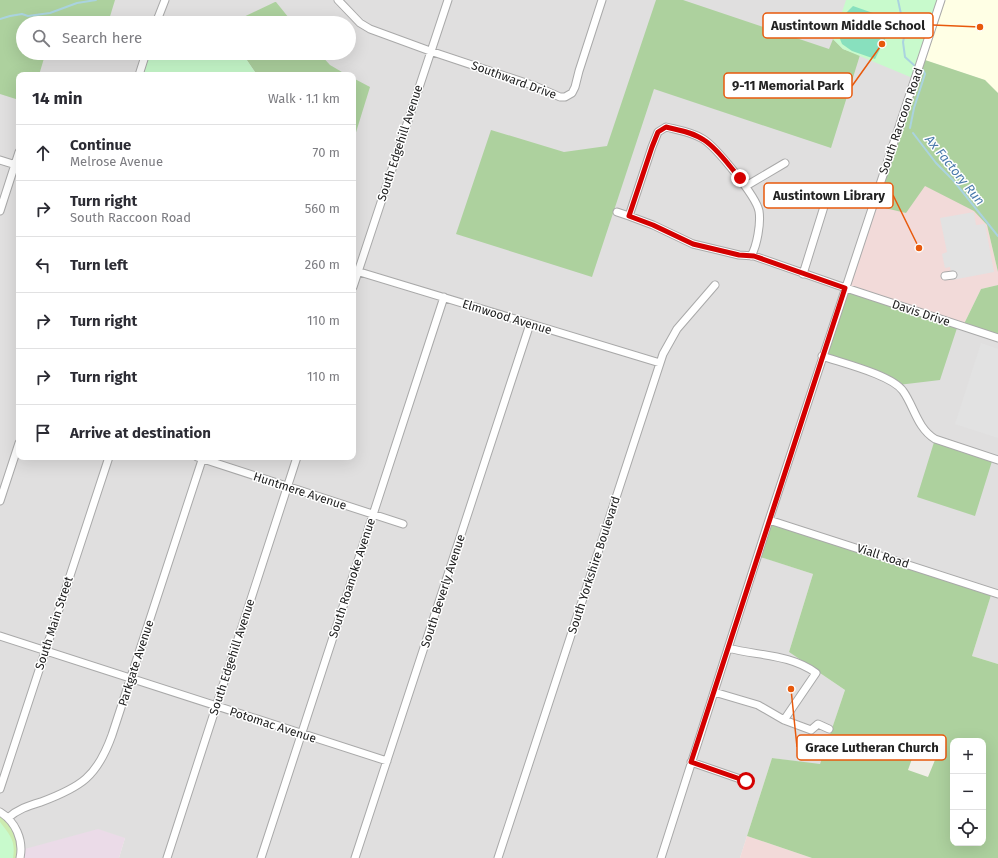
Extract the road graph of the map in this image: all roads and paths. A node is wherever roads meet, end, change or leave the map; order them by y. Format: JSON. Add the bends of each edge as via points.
{"nodes":[{"id":1,"x":165,"y":0,"type":"edge"},
{"id":2,"x":338,"y":0,"type":"edge"},
{"id":3,"x":448,"y":0,"type":"edge"},
{"id":4,"x":602,"y":0,"type":"edge"},
{"id":5,"x":941,"y":0,"type":"edge"},
{"id":6,"x":159,"y":16,"type":"edge"},
{"id":7,"x":353,"y":16,"type":"edge"},
{"id":8,"x":356,"y":19,"type":"edge"},
{"id":9,"x":430,"y":51,"type":"junction"},
{"id":10,"x":144,"y":60,"type":"edge"},
{"id":11,"x":140,"y":72,"type":"edge"},
{"id":12,"x":0,"y":160,"type":"edge"},
{"id":13,"x":785,"y":163,"type":"dead end"},
{"id":14,"x":16,"y":166,"type":"edge"},
{"id":15,"x":16,"y":169,"type":"edge"},
{"id":16,"x":746,"y":186,"type":"junction"},
{"id":17,"x":827,"y":197,"type":"dead end"},
{"id":18,"x":0,"y":211,"type":"edge"},
{"id":19,"x":617,"y":212,"type":"dead end"},
{"id":20,"x":629,"y":216,"type":"junction"},
{"id":21,"x":751,"y":256,"type":"junction"},
{"id":22,"x":356,"y":268,"type":"edge"},
{"id":23,"x":356,"y":271,"type":"edge"},
{"id":24,"x":803,"y":274,"type":"junction"},
{"id":25,"x":715,"y":285,"type":"dead end"},
{"id":26,"x":845,"y":288,"type":"junction"},
{"id":27,"x":444,"y":297,"type":"junction"},
{"id":28,"x":530,"y":324,"type":"junction"},
{"id":29,"x":998,"y":338,"type":"edge"},
{"id":30,"x":822,"y":356,"type":"junction"},
{"id":31,"x":660,"y":364,"type":"junction"},
{"id":32,"x":16,"y":452,"type":"edge"},
{"id":33,"x":108,"y":460,"type":"edge"},
{"id":34,"x":200,"y":460,"type":"edge"},
{"id":35,"x":207,"y":460,"type":"edge"},
{"id":36,"x":296,"y":460,"type":"edge"},
{"id":37,"x":998,"y":460,"type":"edge"},
{"id":38,"x":288,"y":486,"type":"junction"},
{"id":39,"x":0,"y":501,"type":"edge"},
{"id":40,"x":373,"y":514,"type":"junction"},
{"id":41,"x":769,"y":520,"type":"junction"},
{"id":42,"x":403,"y":524,"type":"dead end"},
{"id":43,"x":998,"y":594,"type":"edge"},
{"id":44,"x":0,"y":636,"type":"edge"},
{"id":45,"x":728,"y":648,"type":"junction"},
{"id":46,"x":45,"y":650,"type":"junction"},
{"id":47,"x":131,"y":678,"type":"junction"},
{"id":48,"x":714,"y":692,"type":"junction"},
{"id":49,"x":216,"y":706,"type":"junction"},
{"id":50,"x":784,"y":720,"type":"junction"},
{"id":51,"x":829,"y":729,"type":"dead end"},
{"id":52,"x":301,"y":734,"type":"junction"},
{"id":53,"x":387,"y":761,"type":"junction"},
{"id":54,"x":691,"y":762,"type":"junction"},
{"id":55,"x":746,"y":781,"type":"dead end"},
{"id":56,"x":0,"y":789,"type":"edge"},
{"id":57,"x":0,"y":812,"type":"edge"},
{"id":58,"x":8,"y":818,"type":"junction"},
{"id":59,"x":20,"y":858,"type":"edge"},
{"id":60,"x":167,"y":858,"type":"edge"},
{"id":61,"x":261,"y":858,"type":"edge"},
{"id":62,"x":355,"y":858,"type":"edge"},
{"id":63,"x":498,"y":858,"type":"edge"},
{"id":64,"x":661,"y":858,"type":"edge"}],
"edges":[{"from":1,"to":6,"type":"street"},
{"from":2,"to":7,"type":"street"},
{"from":3,"to":9,"type":"street","name":"South Edgehill Avenue"},
{"from":4,"to":9,"type":"street","name":"Southward Drive","via":[[578,71],[576,87],[565,97]]},
{"from":5,"to":26,"type":"street","name":"South Raccoon Road"},
{"from":8,"to":9,"type":"street","via":[[370,29]]},
{"from":9,"to":22,"type":"street","name":"South Edgehill Avenue"},
{"from":10,"to":11,"type":"street"},
{"from":12,"to":14,"type":"street"},
{"from":13,"to":16,"type":"street"},
{"from":15,"to":18,"type":"street"},
{"from":16,"to":20,"type":"street","via":[[711,144],[702,138],[666,127],[658,132]]},
{"from":16,"to":21,"type":"street","via":[[759,211],[758,234]]},
{"from":17,"to":24,"type":"street"},
{"from":19,"to":20,"type":"street","name":"Davis Drive"},
{"from":20,"to":21,"type":"street","name":"Davis Drive","via":[[693,244]]},
{"from":21,"to":24,"type":"street","name":"Davis Drive"},
{"from":23,"to":27,"type":"street","name":"Elmwood Avenue"},
{"from":24,"to":26,"type":"street","name":"Davis Drive"},
{"from":25,"to":31,"type":"street","name":"South Yorkshire Boulevard","via":[[677,330]]},
{"from":26,"to":29,"type":"street","name":"Davis Drive"},
{"from":26,"to":30,"type":"street","name":"South Raccoon Road"},
{"from":27,"to":28,"type":"street","name":"Elmwood Avenue"},
{"from":27,"to":40,"type":"street","name":"South Roanoke Avenue"},
{"from":28,"to":31,"type":"street","name":"Elmwood Avenue"},
{"from":28,"to":53,"type":"street","name":"South Beverly Avenue"},
{"from":30,"to":37,"type":"street","via":[[892,380],[903,390],[922,428],[929,435]]},
{"from":30,"to":41,"type":"street","name":"South Raccoon Road"},
{"from":31,"to":63,"type":"street","name":"South Yorkshire Boulevard"},
{"from":32,"to":39,"type":"street"},
{"from":33,"to":46,"type":"street","name":"South Main Street"},
{"from":34,"to":47,"type":"street","name":"Parkgate Avenue"},
{"from":35,"to":38,"type":"street","name":"Huntmere Avenue"},
{"from":36,"to":38,"type":"street","name":"South Edgehill Avenue"},
{"from":38,"to":40,"type":"street","name":"Huntmere Avenue"},
{"from":38,"to":49,"type":"street","name":"South Edgehill Avenue"},
{"from":40,"to":42,"type":"street","name":"Huntmere Avenue"},
{"from":40,"to":52,"type":"street","name":"South Roanoke Avenue"},
{"from":41,"to":43,"type":"street","name":"Viall Road"},
{"from":41,"to":45,"type":"street","name":"South Raccoon Road"},
{"from":44,"to":46,"type":"street","name":"Potomac Avenue"},
{"from":45,"to":48,"type":"street","name":"South Raccoon Road"},
{"from":45,"to":50,"type":"street","via":[[792,660],[816,673]]},
{"from":46,"to":47,"type":"street","name":"Potomac Avenue"},
{"from":46,"to":56,"type":"street","name":"South Main Street"},
{"from":47,"to":49,"type":"street","name":"Potomac Avenue"},
{"from":47,"to":58,"type":"street","name":"Parkgate Avenue","via":[[106,753],[94,771],[76,787],[18,810]]},
{"from":48,"to":50,"type":"street","via":[[758,705]]},
{"from":48,"to":54,"type":"street","name":"South Raccoon Road"},
{"from":49,"to":52,"type":"street","name":"Potomac Avenue"},
{"from":49,"to":60,"type":"street","name":"South Edgehill Avenue"},
{"from":50,"to":51,"type":"street","via":[[810,730],[818,724]]},
{"from":52,"to":53,"type":"street","name":"Potomac Avenue"},
{"from":52,"to":61,"type":"street","name":"South Roanoke Avenue"},
{"from":53,"to":62,"type":"street","name":"South Beverly Avenue"},
{"from":54,"to":55,"type":"street"},
{"from":54,"to":64,"type":"street","name":"South Raccoon Road"},
{"from":57,"to":58,"type":"street"},
{"from":58,"to":59,"type":"street","via":[[20,838]]}]}
